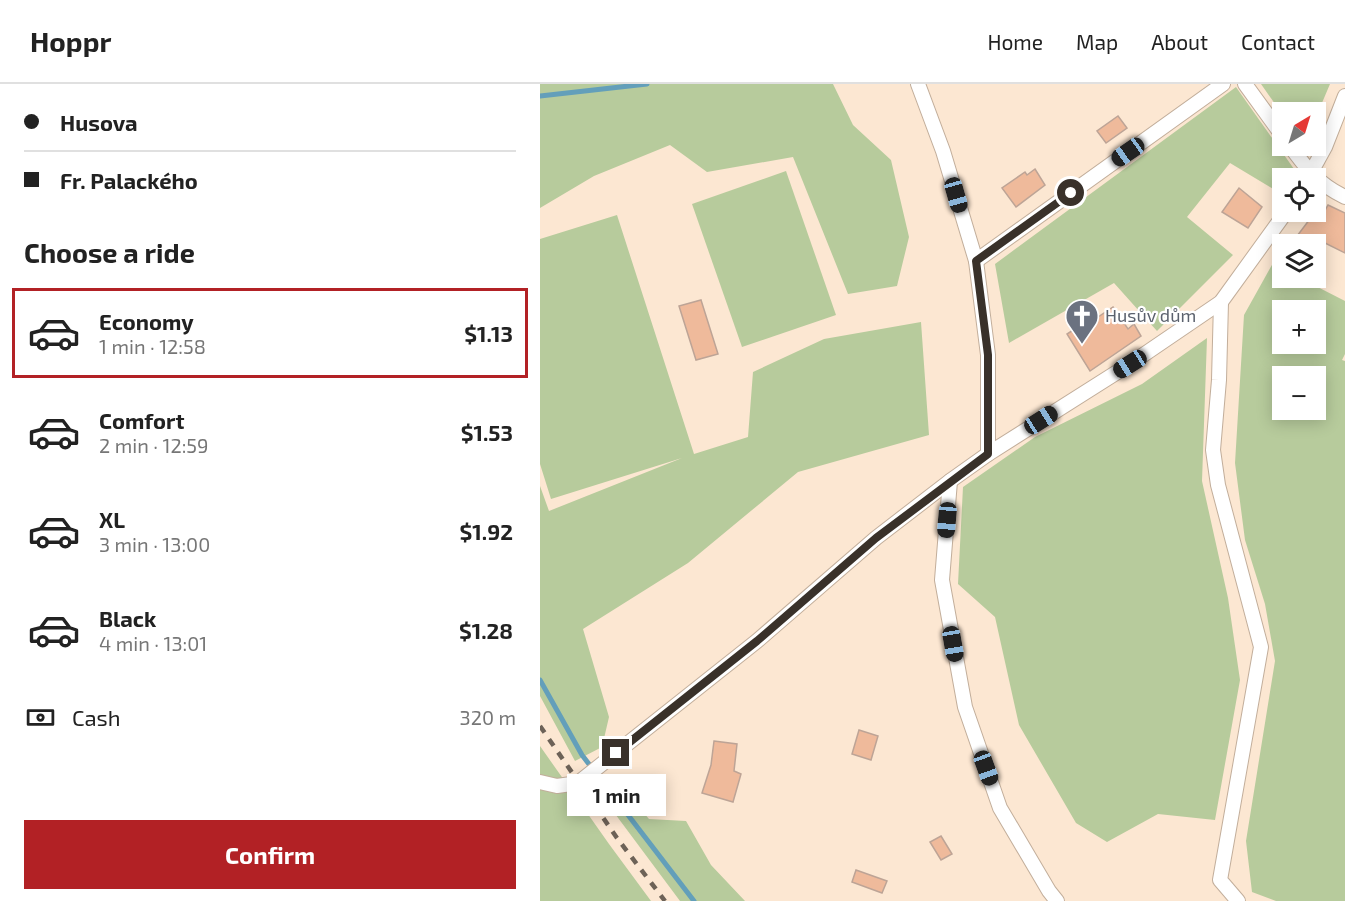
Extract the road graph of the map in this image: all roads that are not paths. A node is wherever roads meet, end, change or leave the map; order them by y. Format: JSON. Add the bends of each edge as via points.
{"nodes":[{"id":1,"x":918,"y":84,"type":"edge"},
{"id":2,"x":1223,"y":84,"type":"edge"},
{"id":3,"x":1245,"y":84,"type":"edge"},
{"id":4,"x":1345,"y":96,"type":"edge"},
{"id":5,"x":1272,"y":121,"type":"edge"},
{"id":6,"x":1313,"y":168,"type":"edge"},
{"id":7,"x":1326,"y":187,"type":"edge"},
{"id":8,"x":1345,"y":197,"type":"edge"},
{"id":9,"x":1279,"y":222,"type":"edge"},
{"id":10,"x":976,"y":261,"type":"junction"},
{"id":11,"x":1221,"y":302,"type":"junction"},
{"id":12,"x":988,"y":454,"type":"junction"},
{"id":13,"x":950,"y":481,"type":"junction"},
{"id":14,"x":540,"y":782,"type":"edge"},
{"id":15,"x":1057,"y":901,"type":"edge"},
{"id":16,"x":1238,"y":901,"type":"edge"}],
"edges":[{"from":1,"to":10,"type":"street"},
{"from":2,"to":10,"type":"street"},
{"from":3,"to":5,"type":"street"},
{"from":4,"to":6,"type":"street"},
{"from":7,"to":8,"type":"street"},
{"from":9,"to":11,"type":"street"},
{"from":10,"to":12,"type":"street","via":[[988,355]]},
{"from":11,"to":12,"type":"street"},
{"from":11,"to":16,"type":"street","via":[[1213,450],[1218,485],[1261,647],[1220,880]]},
{"from":12,"to":13,"type":"street"},
{"from":13,"to":14,"type":"street","via":[[578,783],[556,786]]},
{"from":13,"to":15,"type":"street","via":[[942,580],[965,707],[1000,808]]}]}
